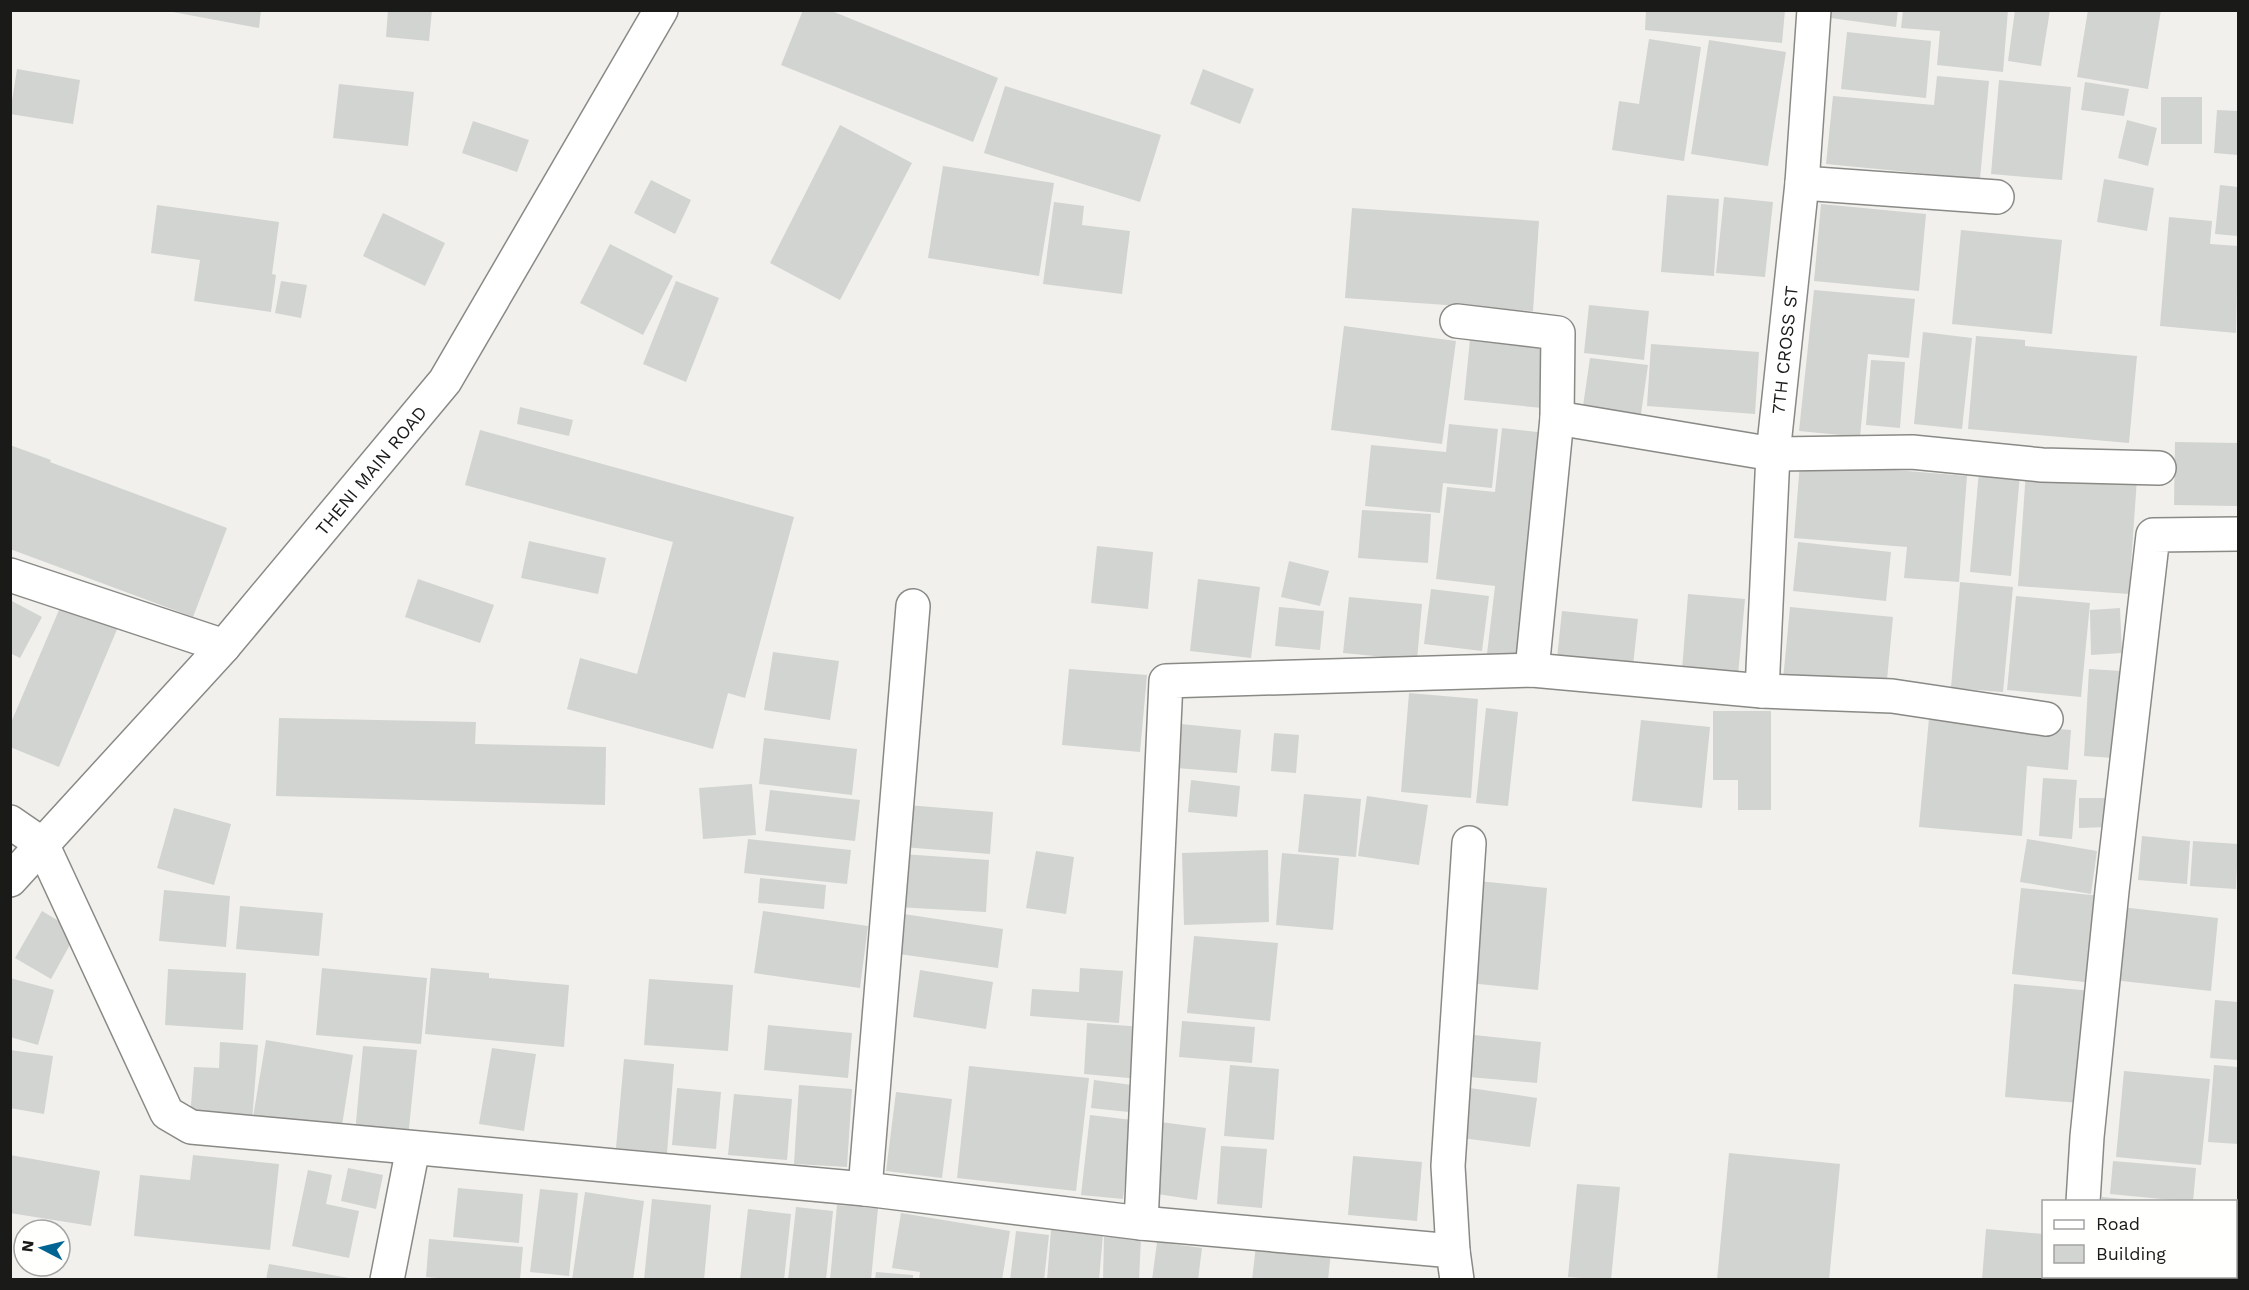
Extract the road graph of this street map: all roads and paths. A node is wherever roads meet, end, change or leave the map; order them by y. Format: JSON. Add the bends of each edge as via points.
{"nodes":[{"id":1,"x":662,"y":10,"type":"edge"},
{"id":2,"x":1814,"y":10,"type":"edge"},
{"id":3,"x":1802,"y":183,"type":"junction"},
{"id":4,"x":1997,"y":198,"type":"dead end"},
{"id":5,"x":1458,"y":321,"type":"dead end"},
{"id":6,"x":1557,"y":417,"type":"junction"},
{"id":7,"x":1773,"y":454,"type":"junction"},
{"id":8,"x":2159,"y":468,"type":"dead end"},
{"id":9,"x":2238,"y":534,"type":"edge"},
{"id":10,"x":10,"y":574,"type":"edge"},
{"id":11,"x":914,"y":606,"type":"dead end"},
{"id":12,"x":224,"y":646,"type":"junction"},
{"id":13,"x":1532,"y":670,"type":"junction"},
{"id":14,"x":1762,"y":691,"type":"junction"},
{"id":15,"x":2046,"y":719,"type":"dead end"},
{"id":16,"x":10,"y":822,"type":"edge"},
{"id":17,"x":1469,"y":843,"type":"dead end"},
{"id":18,"x":42,"y":844,"type":"junction"},
{"id":19,"x":10,"y":880,"type":"edge"},
{"id":20,"x":413,"y":1148,"type":"junction"},
{"id":21,"x":865,"y":1190,"type":"junction"},
{"id":22,"x":2083,"y":1200,"type":"edge"},
{"id":23,"x":1141,"y":1223,"type":"junction"},
{"id":24,"x":1455,"y":1265,"type":"edge"},
{"id":25,"x":387,"y":1280,"type":"edge"}],
"edges":[{"from":1,"to":12,"type":"street","name":"THENI MAIN ROAD","via":[[445,381]]},
{"from":2,"to":3,"type":"street","name":"7TH CROSS ST"},
{"from":3,"to":4,"type":"street"},
{"from":3,"to":7,"type":"street","name":"7TH CROSS ST"},
{"from":5,"to":6,"type":"street","via":[[1558,333]]},
{"from":6,"to":7,"type":"street"},
{"from":6,"to":13,"type":"street"},
{"from":7,"to":8,"type":"street","via":[[1912,452],[2042,465]]},
{"from":7,"to":14,"type":"street","name":"7TH CROSS ST"},
{"from":9,"to":22,"type":"street","via":[[2153,535],[2112,891]]},
{"from":10,"to":12,"type":"street"},
{"from":11,"to":21,"type":"street"},
{"from":12,"to":18,"type":"street","name":"THENI MAIN ROAD"},
{"from":13,"to":14,"type":"street"},
{"from":13,"to":23,"type":"street","via":[[1166,681]]},
{"from":14,"to":15,"type":"street","via":[[1892,696]]},
{"from":16,"to":18,"type":"street"},
{"from":17,"to":24,"type":"street","via":[[1448,1166]]},
{"from":18,"to":19,"type":"street","name":"THENI MAIN ROAD"},
{"from":18,"to":20,"type":"street","via":[[167,1113],[190,1127]]},
{"from":20,"to":21,"type":"street"},
{"from":20,"to":25,"type":"street"},
{"from":21,"to":23,"type":"street"},
{"from":23,"to":24,"type":"street"}]}
